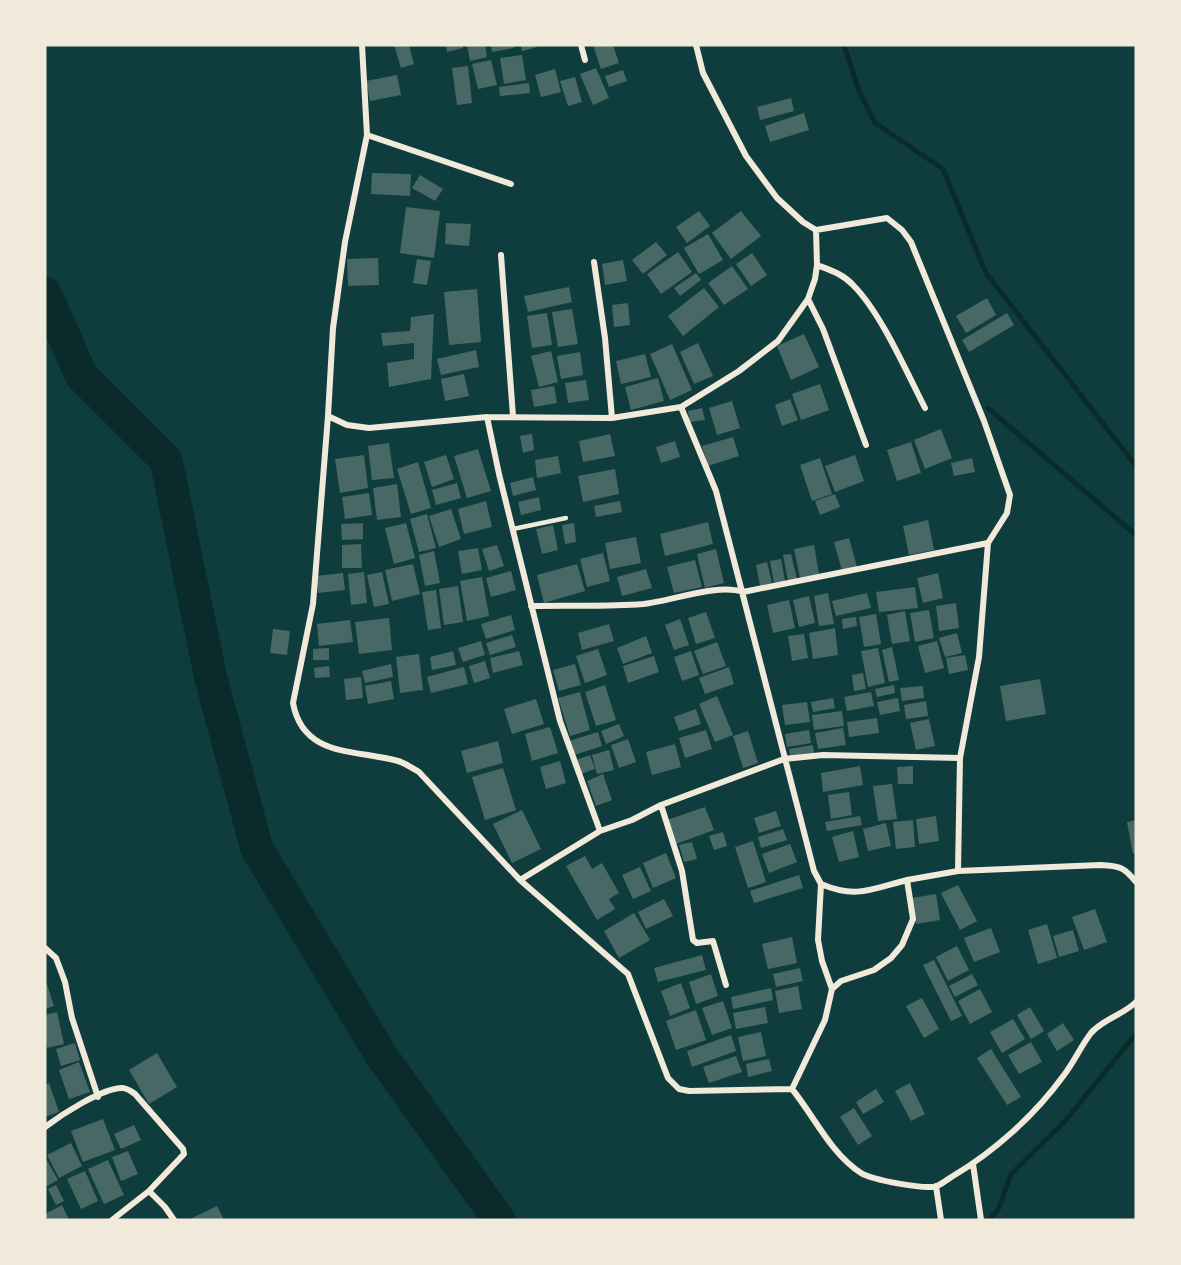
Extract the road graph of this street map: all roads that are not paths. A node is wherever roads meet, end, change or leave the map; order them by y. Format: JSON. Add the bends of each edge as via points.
{"nodes":[{"id":1,"x":362,"y":45,"type":"edge"},
{"id":2,"x":581,"y":45,"type":"edge"},
{"id":3,"x":696,"y":45,"type":"edge"},
{"id":4,"x":585,"y":60,"type":"dead end"},
{"id":5,"x":367,"y":135,"type":"junction"},
{"id":6,"x":511,"y":184,"type":"dead end"},
{"id":7,"x":816,"y":230,"type":"junction"},
{"id":8,"x":501,"y":255,"type":"dead end"},
{"id":9,"x":594,"y":262,"type":"dead end"},
{"id":10,"x":817,"y":265,"type":"junction"},
{"id":11,"x":808,"y":299,"type":"junction"},
{"id":12,"x":681,"y":406,"type":"junction"},
{"id":13,"x":926,"y":408,"type":"dead end"},
{"id":14,"x":328,"y":416,"type":"junction"},
{"id":15,"x":513,"y":416,"type":"junction"},
{"id":16,"x":487,"y":417,"type":"junction"},
{"id":17,"x":612,"y":417,"type":"junction"},
{"id":18,"x":866,"y":445,"type":"dead end"},
{"id":19,"x":566,"y":518,"type":"dead end"},
{"id":20,"x":513,"y":529,"type":"junction"},
{"id":21,"x":988,"y":543,"type":"junction"},
{"id":22,"x":743,"y":592,"type":"junction"},
{"id":23,"x":531,"y":606,"type":"junction"},
{"id":24,"x":960,"y":758,"type":"junction"},
{"id":25,"x":784,"y":759,"type":"junction"},
{"id":26,"x":661,"y":806,"type":"junction"},
{"id":27,"x":600,"y":831,"type":"junction"},
{"id":28,"x":958,"y":871,"type":"junction"},
{"id":29,"x":520,"y":880,"type":"junction"},
{"id":30,"x":907,"y":880,"type":"junction"},
{"id":31,"x":1136,"y":882,"type":"edge"},
{"id":32,"x":821,"y":884,"type":"junction"},
{"id":33,"x":45,"y":948,"type":"edge"},
{"id":34,"x":726,"y":985,"type":"dead end"},
{"id":35,"x":832,"y":989,"type":"junction"},
{"id":36,"x":1136,"y":1002,"type":"edge"},
{"id":37,"x":792,"y":1089,"type":"junction"},
{"id":38,"x":98,"y":1097,"type":"junction"},
{"id":39,"x":45,"y":1127,"type":"edge"},
{"id":40,"x":973,"y":1164,"type":"junction"},
{"id":41,"x":936,"y":1186,"type":"junction"},
{"id":42,"x":149,"y":1191,"type":"junction"},
{"id":43,"x":112,"y":1220,"type":"edge"},
{"id":44,"x":174,"y":1220,"type":"edge"},
{"id":45,"x":941,"y":1220,"type":"edge"},
{"id":46,"x":981,"y":1220,"type":"edge"}],
"edges":[{"from":1,"to":5,"type":"street"},
{"from":2,"to":4,"type":"street"},
{"from":3,"to":7,"type":"street","via":[[703,73],[746,156],[777,198]]},
{"from":5,"to":6,"type":"street"},
{"from":5,"to":14,"type":"street","via":[[345,242],[333,328]]},
{"from":7,"to":10,"type":"street"},
{"from":7,"to":21,"type":"street","via":[[887,218],[911,242],[1010,495],[1007,513]]},
{"from":8,"to":15,"type":"street"},
{"from":9,"to":17,"type":"street"},
{"from":10,"to":11,"type":"street"},
{"from":10,"to":13,"type":"street","via":[[837,272],[868,303]]},
{"from":11,"to":12,"type":"street","via":[[778,341],[739,371]]},
{"from":11,"to":18,"type":"street"},
{"from":12,"to":17,"type":"street"},
{"from":12,"to":22,"type":"street","via":[[716,490]]},
{"from":14,"to":16,"type":"street","via":[[348,425],[369,428]]},
{"from":14,"to":29,"type":"street","via":[[313,604],[293,703],[296,717],[301,728],[321,742],[348,752],[400,761],[419,772]]},
{"from":15,"to":16,"type":"street"},
{"from":15,"to":17,"type":"street"},
{"from":16,"to":20,"type":"street"},
{"from":19,"to":20,"type":"lane"},
{"from":20,"to":23,"type":"street"},
{"from":21,"to":22,"type":"street"},
{"from":21,"to":24,"type":"street","via":[[979,657]]},
{"from":22,"to":23,"type":"street","via":[[722,588],[640,604]]},
{"from":22,"to":25,"type":"street"},
{"from":23,"to":27,"type":"street","via":[[560,721]]},
{"from":24,"to":25,"type":"street","via":[[823,755]]},
{"from":24,"to":28,"type":"street"},
{"from":25,"to":26,"type":"street"},
{"from":25,"to":32,"type":"street","via":[[814,871]]},
{"from":26,"to":27,"type":"street"},
{"from":26,"to":34,"type":"street","via":[[682,871],[693,940],[713,941]]},
{"from":27,"to":29,"type":"street"},
{"from":28,"to":30,"type":"street"},
{"from":28,"to":31,"type":"street","via":[[1118,866]]},
{"from":29,"to":37,"type":"street","via":[[628,974],[673,1084],[689,1091]]},
{"from":30,"to":32,"type":"street","via":[[857,894]]},
{"from":30,"to":35,"type":"street","via":[[913,919],[902,945],[874,970],[841,981]]},
{"from":32,"to":35,"type":"street","via":[[818,940]]},
{"from":33,"to":38,"type":"street","via":[[59,966]]},
{"from":35,"to":37,"type":"street","via":[[825,1020]]},
{"from":36,"to":40,"type":"street","via":[[1092,1032],[1063,1076],[1028,1117]]},
{"from":37,"to":41,"type":"street","via":[[837,1149],[863,1174],[882,1181]]},
{"from":38,"to":39,"type":"street","via":[[70,1109]]},
{"from":38,"to":42,"type":"street","via":[[125,1088],[135,1094],[183,1149],[181,1159]]},
{"from":40,"to":41,"type":"street"},
{"from":40,"to":46,"type":"street"},
{"from":41,"to":45,"type":"street"},
{"from":42,"to":43,"type":"street"},
{"from":42,"to":44,"type":"street"}]}
